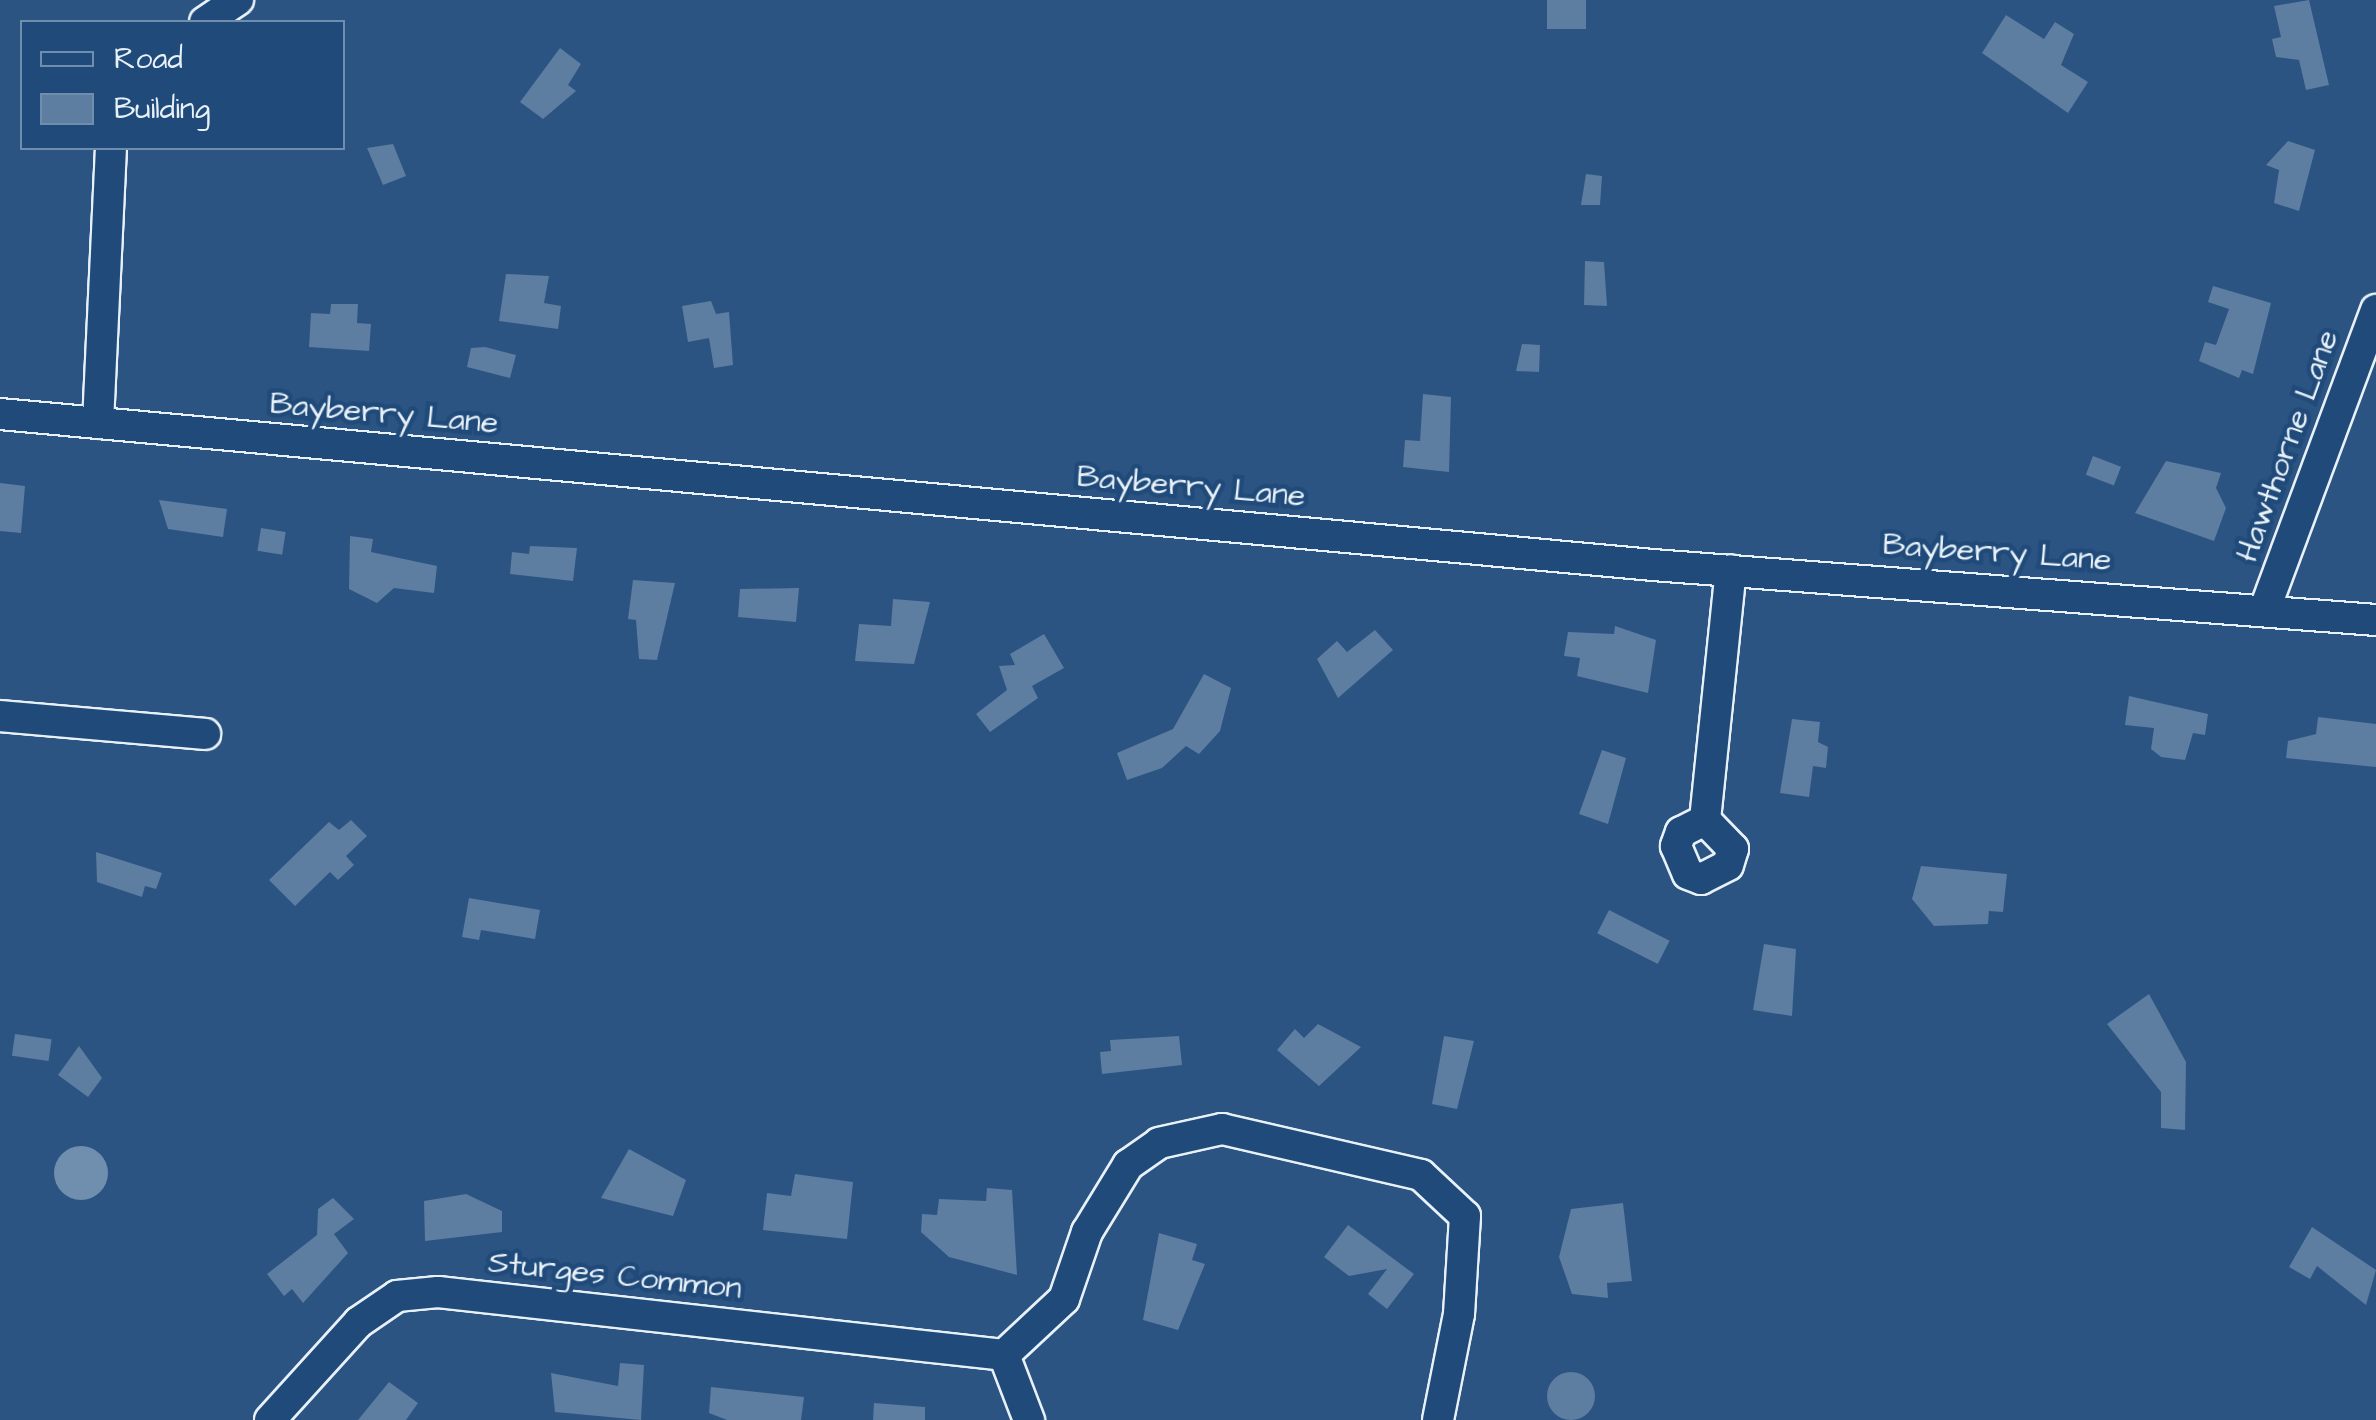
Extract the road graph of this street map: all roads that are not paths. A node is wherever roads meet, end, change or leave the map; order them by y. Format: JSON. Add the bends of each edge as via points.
{"nodes":[{"id":1,"x":238,"y":0,"type":"edge"},
{"id":2,"x":207,"y":20,"type":"edge"},
{"id":3,"x":111,"y":150,"type":"edge"},
{"id":4,"x":2376,"y":310,"type":"edge"},
{"id":5,"x":0,"y":414,"type":"edge"},
{"id":6,"x":98,"y":424,"type":"junction"},
{"id":7,"x":1730,"y":570,"type":"junction"},
{"id":8,"x":2266,"y":606,"type":"junction"},
{"id":9,"x":2376,"y":620,"type":"edge"},
{"id":10,"x":0,"y":716,"type":"edge"},
{"id":11,"x":205,"y":734,"type":"dead end"},
{"id":12,"x":1705,"y":820,"type":"dead end"},
{"id":13,"x":1004,"y":1354,"type":"junction"},
{"id":14,"x":270,"y":1420,"type":"edge"},
{"id":15,"x":1029,"y":1420,"type":"edge"},
{"id":16,"x":1438,"y":1420,"type":"edge"}],
"edges":[{"from":1,"to":2,"type":"street"},
{"from":3,"to":6,"type":"street"},
{"from":4,"to":8,"type":"street","name":"Hawthorne Lane"},
{"from":5,"to":6,"type":"street","name":"Bayberry Lane"},
{"from":6,"to":7,"type":"street","name":"Bayberry Lane"},
{"from":7,"to":8,"type":"street","name":"Bayberry Lane"},
{"from":7,"to":12,"type":"street"},
{"from":8,"to":9,"type":"street","name":"Bayberry Lane"},
{"from":10,"to":11,"type":"street"},
{"from":13,"to":14,"type":"street","name":"Sturges Common","via":[[438,1292],[396,1296],[359,1322]]},
{"from":13,"to":15,"type":"street"},
{"from":13,"to":16,"type":"street","via":[[1064,1299],[1087,1232],[1128,1165],[1159,1143],[1222,1129],[1421,1175],[1465,1216],[1460,1314]]}]}
